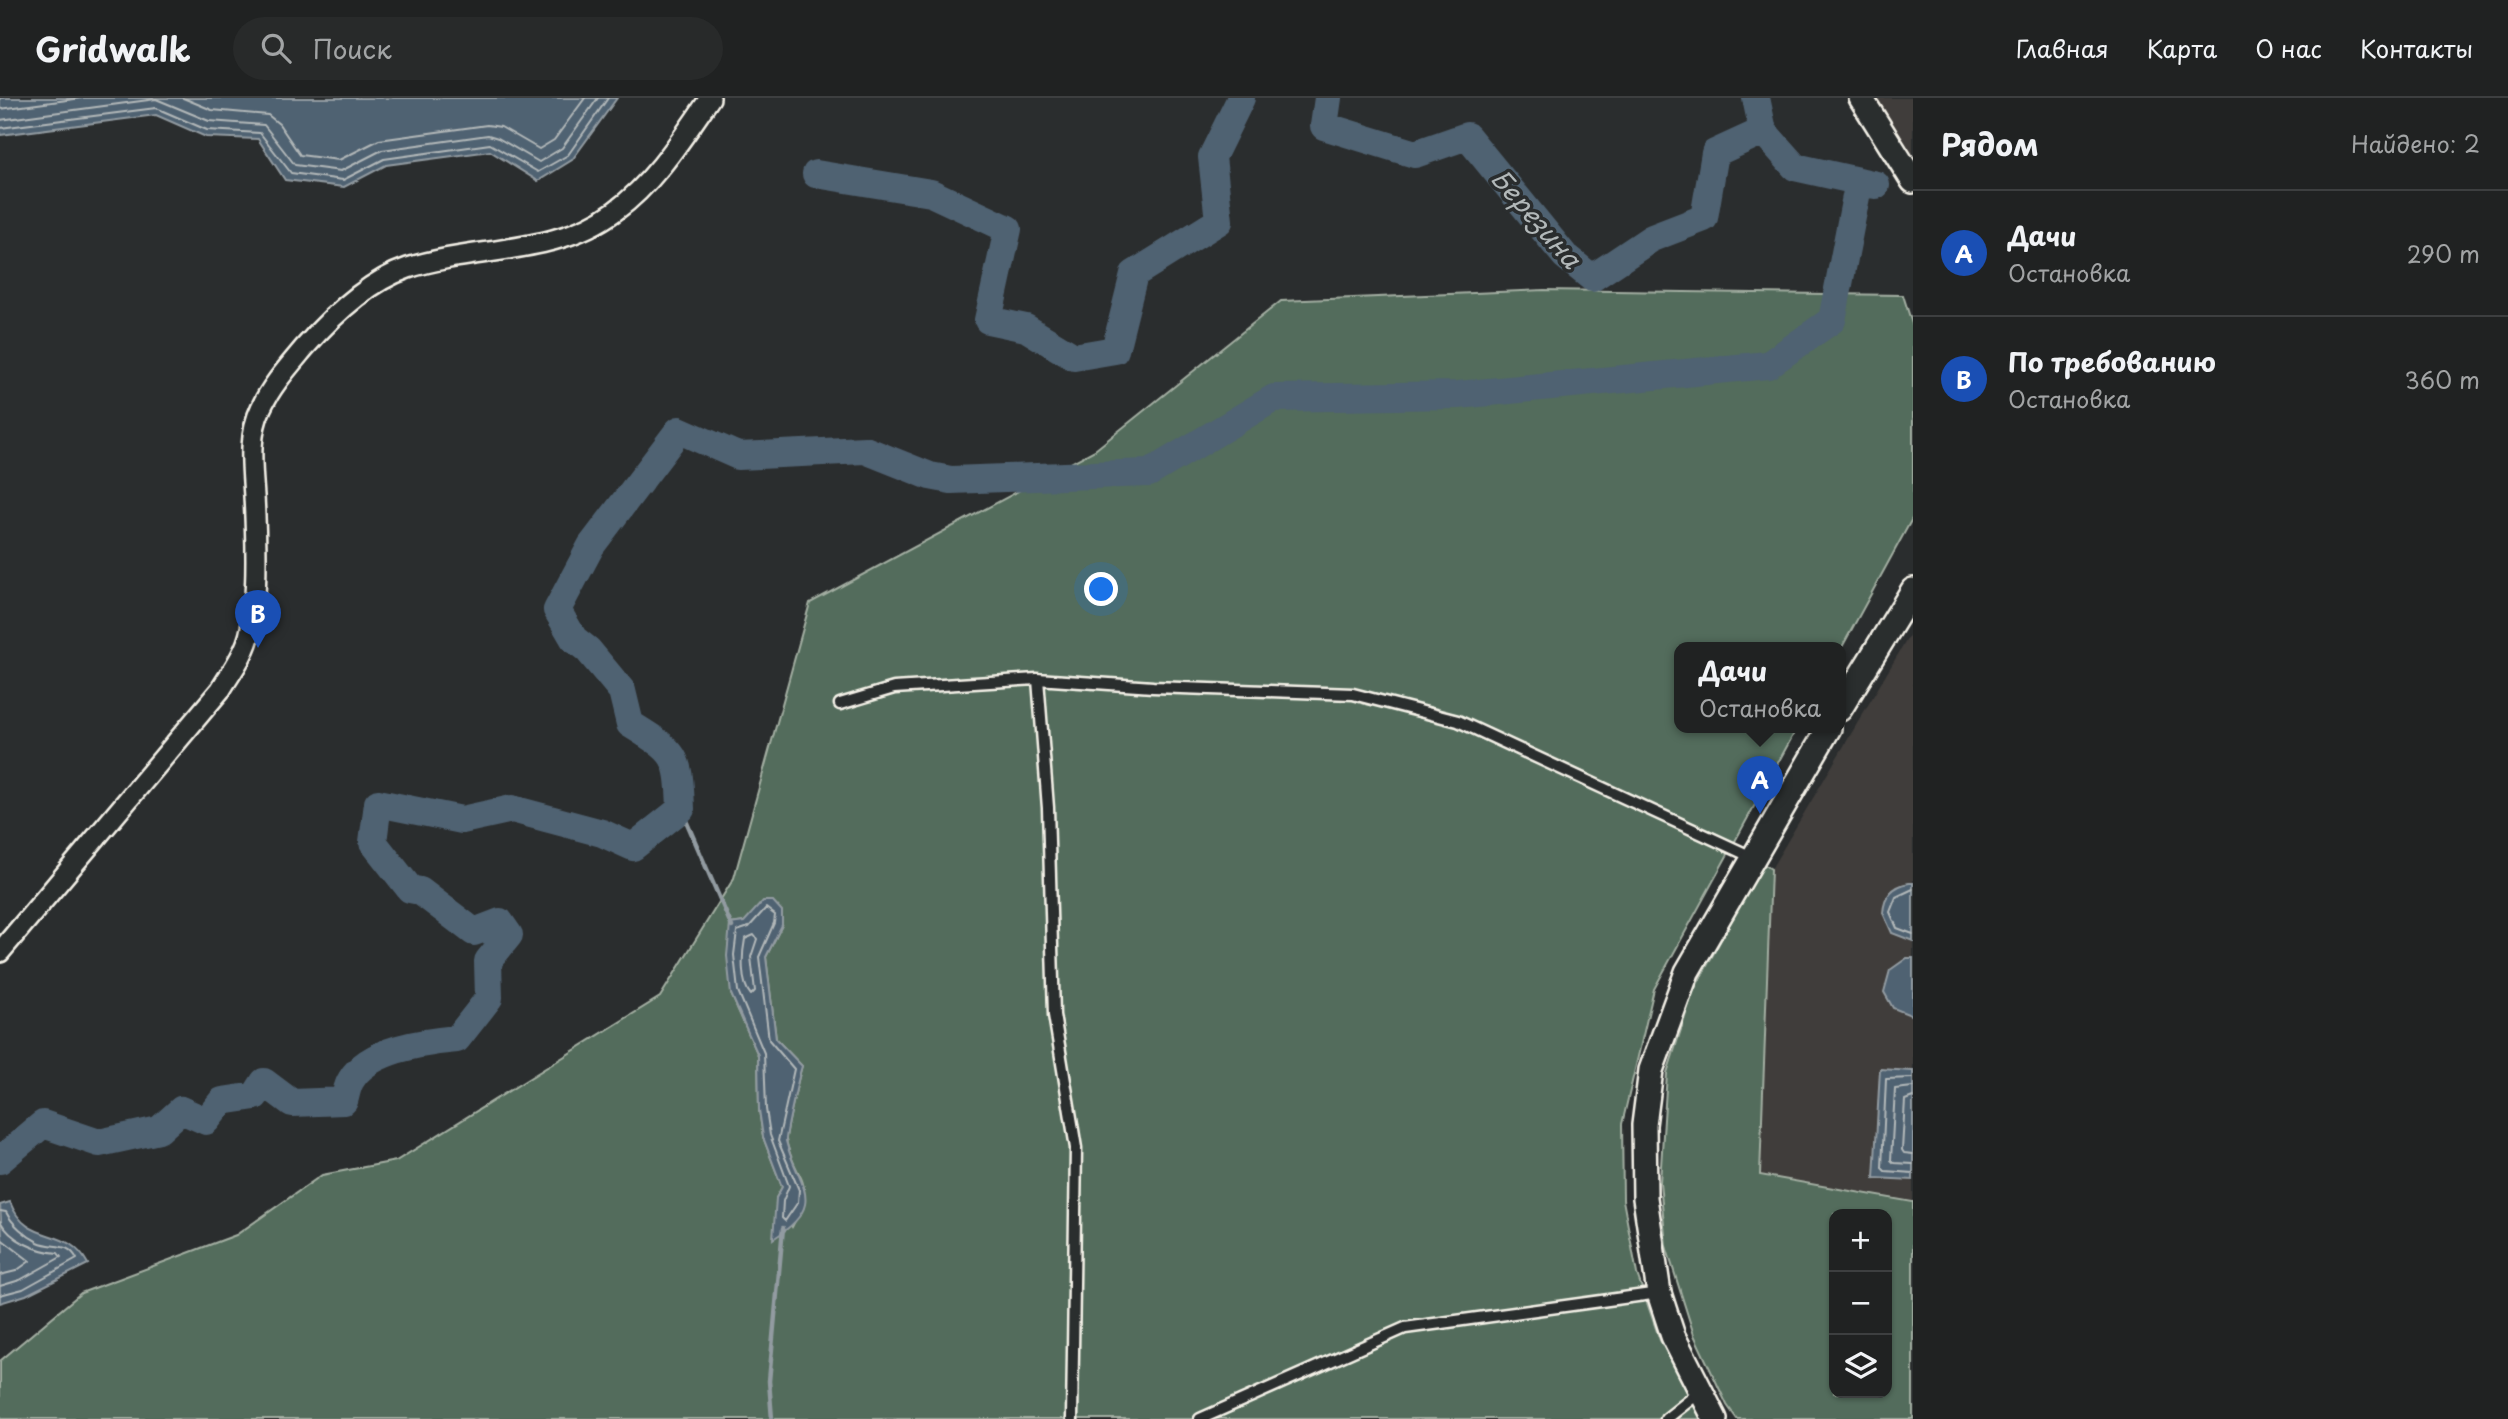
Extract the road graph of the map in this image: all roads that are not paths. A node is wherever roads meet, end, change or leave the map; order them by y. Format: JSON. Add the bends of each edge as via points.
{"nodes":[{"id":1,"x":710,"y":98,"type":"edge"},
{"id":2,"x":1861,"y":98,"type":"edge"},
{"id":3,"x":1913,"y":181,"type":"edge"},
{"id":4,"x":1913,"y":590,"type":"edge"},
{"id":5,"x":1038,"y":679,"type":"junction"},
{"id":6,"x":1846,"y":699,"type":"edge"},
{"id":7,"x":841,"y":704,"type":"dead end"},
{"id":8,"x":1826,"y":733,"type":"edge"},
{"id":9,"x":1752,"y":857,"type":"junction"},
{"id":10,"x":0,"y":952,"type":"edge"},
{"id":11,"x":1659,"y":1293,"type":"junction"},
{"id":12,"x":1700,"y":1392,"type":"junction"},
{"id":13,"x":1072,"y":1419,"type":"edge"},
{"id":14,"x":1200,"y":1419,"type":"edge"},
{"id":15,"x":1666,"y":1419,"type":"edge"},
{"id":16,"x":1715,"y":1419,"type":"edge"}],
"edges":[{"from":1,"to":10,"type":"street","via":[[654,173],[607,217],[573,234],[405,269],[359,297],[302,351],[271,390],[255,427],[253,605],[251,629],[238,663]]},
{"from":2,"to":3,"type":"street"},
{"from":4,"to":6,"type":"street"},
{"from":5,"to":7,"type":"lane","via":[[894,688]]},
{"from":5,"to":9,"type":"lane","via":[[1353,694],[1406,707],[1458,721]]},
{"from":5,"to":13,"type":"lane","via":[[1048,808],[1054,1015],[1076,1148]]},
{"from":8,"to":9,"type":"street"},
{"from":9,"to":11,"type":"street","via":[[1687,972],[1651,1070],[1644,1125],[1645,1198]]},
{"from":11,"to":12,"type":"street","via":[[1673,1336]]},
{"from":11,"to":14,"type":"lane","via":[[1405,1328]]},
{"from":12,"to":15,"type":"lane"},
{"from":12,"to":16,"type":"street"}]}
